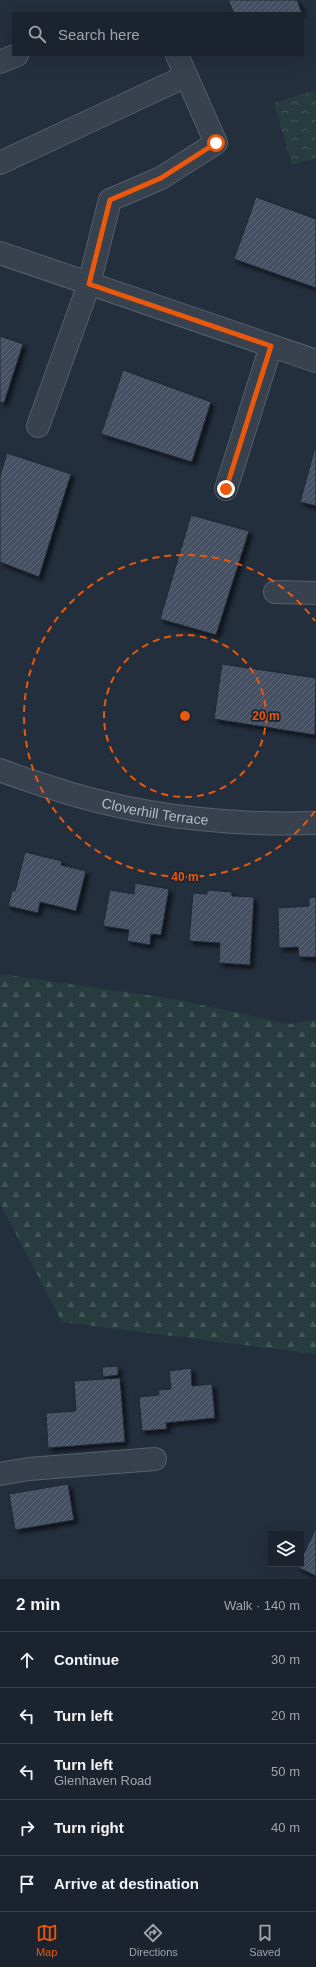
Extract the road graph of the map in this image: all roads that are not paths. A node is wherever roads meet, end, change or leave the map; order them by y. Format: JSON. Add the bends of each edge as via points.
{"nodes":[{"id":1,"x":15,"y":56,"type":"edge"},
{"id":2,"x":178,"y":56,"type":"edge"},
{"id":3,"x":0,"y":62,"type":"edge"},
{"id":4,"x":186,"y":76,"type":"junction"},
{"id":5,"x":0,"y":163,"type":"edge"},
{"id":6,"x":0,"y":253,"type":"edge"},
{"id":7,"x":89,"y":284,"type":"junction"},
{"id":8,"x":271,"y":346,"type":"junction"},
{"id":9,"x":316,"y":361,"type":"edge"},
{"id":10,"x":38,"y":426,"type":"dead end"},
{"id":11,"x":226,"y":489,"type":"dead end"},
{"id":12,"x":275,"y":592,"type":"dead end"},
{"id":13,"x":316,"y":594,"type":"edge"},
{"id":14,"x":0,"y":770,"type":"edge"},
{"id":15,"x":316,"y":823,"type":"edge"},
{"id":16,"x":155,"y":1459,"type":"dead end"},
{"id":17,"x":0,"y":1474,"type":"edge"}],
"edges":[{"from":1,"to":3,"type":"street"},
{"from":2,"to":4,"type":"street"},
{"from":4,"to":5,"type":"street"},
{"from":4,"to":7,"type":"street","via":[[216,143],[161,178],[110,200]]},
{"from":6,"to":7,"type":"street"},
{"from":7,"to":8,"type":"street"},
{"from":7,"to":10,"type":"street"},
{"from":8,"to":9,"type":"street"},
{"from":8,"to":11,"type":"street"},
{"from":12,"to":13,"type":"street"},
{"from":14,"to":15,"type":"street","name":"Cloverhill Terrace","via":[[76,796],[138,811],[209,821]]},
{"from":16,"to":17,"type":"street","via":[[29,1469]]}]}
